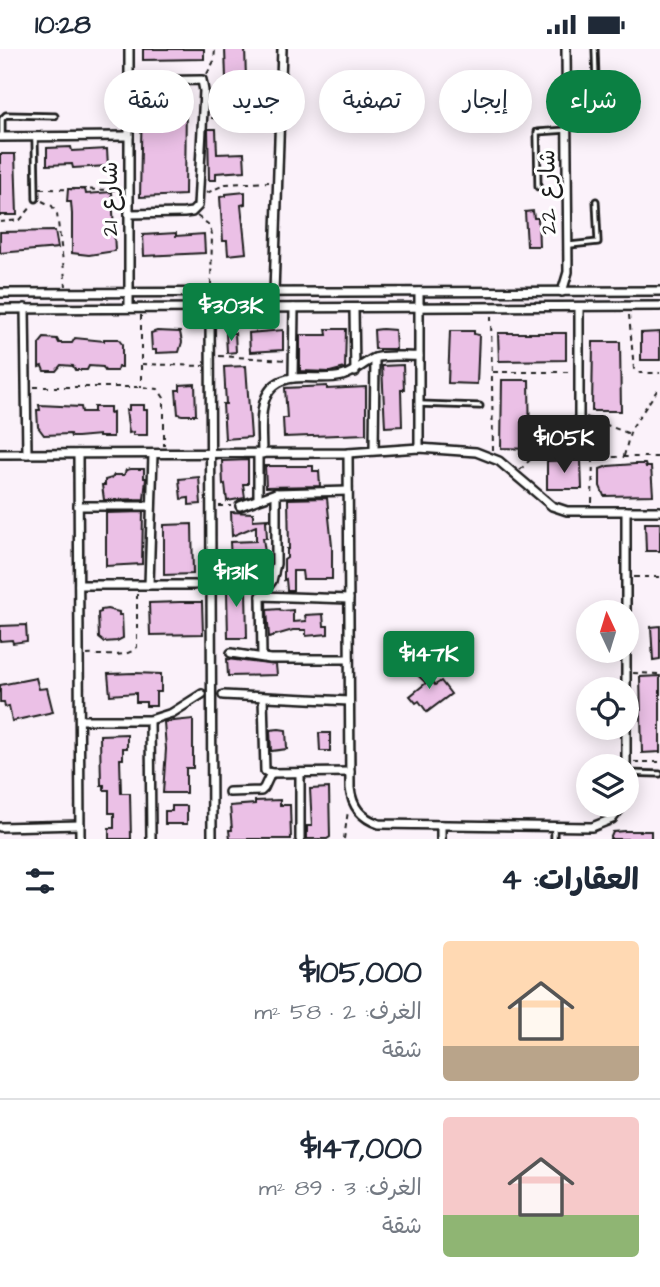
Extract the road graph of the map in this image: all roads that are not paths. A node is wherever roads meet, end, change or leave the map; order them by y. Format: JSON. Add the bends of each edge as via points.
{"nodes":[{"id":1,"x":129,"y":49,"type":"edge"},
{"id":2,"x":282,"y":49,"type":"edge"},
{"id":3,"x":566,"y":49,"type":"edge"},
{"id":4,"x":595,"y":49,"type":"edge"},
{"id":5,"x":129,"y":70,"type":"edge"},
{"id":6,"x":566,"y":70,"type":"edge"},
{"id":7,"x":595,"y":70,"type":"edge"},
{"id":8,"x":194,"y":80,"type":"edge"},
{"id":9,"x":55,"y":116,"type":"dead end"},
{"id":10,"x":546,"y":131,"type":"edge"},
{"id":11,"x":567,"y":133,"type":"edge"},
{"id":12,"x":129,"y":136,"type":"joint"},
{"id":13,"x":1,"y":137,"type":"edge"},
{"id":14,"x":35,"y":137,"type":"junction"},
{"id":15,"x":538,"y":187,"type":"dead end"},
{"id":16,"x":36,"y":199,"type":"road end"},
{"id":17,"x":597,"y":201,"type":"dead end"},
{"id":18,"x":129,"y":214,"type":"junction"},
{"id":19,"x":568,"y":245,"type":"junction"},
{"id":20,"x":660,"y":291,"type":"edge"},
{"id":21,"x":419,"y":292,"type":"junction"},
{"id":22,"x":562,"y":292,"type":"junction"},
{"id":23,"x":629,"y":292,"type":"junction"},
{"id":24,"x":0,"y":293,"type":"edge"},
{"id":25,"x":129,"y":293,"type":"junction"},
{"id":26,"x":274,"y":293,"type":"junction"},
{"id":27,"x":660,"y":306,"type":"edge"},
{"id":28,"x":129,"y":307,"type":"junction"},
{"id":29,"x":579,"y":307,"type":"junction"},
{"id":30,"x":629,"y":307,"type":"junction"},
{"id":31,"x":26,"y":308,"type":"junction"},
{"id":32,"x":211,"y":308,"type":"junction"},
{"id":33,"x":0,"y":309,"type":"edge"},
{"id":34,"x":294,"y":309,"type":"junction"},
{"id":35,"x":354,"y":309,"type":"junction"},
{"id":36,"x":419,"y":309,"type":"junction"},
{"id":37,"x":419,"y":356,"type":"junction"},
{"id":38,"x":375,"y":358,"type":"junction"},
{"id":39,"x":355,"y":372,"type":"junction"},
{"id":40,"x":293,"y":378,"type":"junction"},
{"id":41,"x":419,"y":404,"type":"junction"},
{"id":42,"x":480,"y":406,"type":"dead end"},
{"id":43,"x":579,"y":417,"type":"road end"},
{"id":44,"x":419,"y":448,"type":"junction"},
{"id":45,"x":374,"y":450,"type":"junction"},
{"id":46,"x":348,"y":453,"type":"junction"},
{"id":47,"x":0,"y":454,"type":"edge"},
{"id":48,"x":27,"y":454,"type":"junction"},
{"id":49,"x":78,"y":454,"type":"junction"},
{"id":50,"x":153,"y":454,"type":"junction"},
{"id":51,"x":211,"y":454,"type":"junction"},
{"id":52,"x":260,"y":454,"type":"junction"},
{"id":53,"x":348,"y":491,"type":"junction"},
{"id":54,"x":276,"y":493,"type":"junction"},
{"id":55,"x":258,"y":499,"type":"junction"},
{"id":56,"x":78,"y":506,"type":"junction"},
{"id":57,"x":151,"y":506,"type":"junction"},
{"id":58,"x":240,"y":506,"type":"road end"},
{"id":59,"x":625,"y":511,"type":"junction"},
{"id":60,"x":660,"y":511,"type":"edge"},
{"id":61,"x":227,"y":573,"type":"dead end"},
{"id":62,"x":274,"y":573,"type":"junction"},
{"id":63,"x":79,"y":585,"type":"junction"},
{"id":64,"x":149,"y":585,"type":"junction"},
{"id":65,"x":195,"y":585,"type":"dead end"},
{"id":66,"x":261,"y":596,"type":"junction"},
{"id":67,"x":349,"y":599,"type":"junction"},
{"id":68,"x":626,"y":600,"type":"edge"},
{"id":69,"x":230,"y":653,"type":"dead end"},
{"id":70,"x":262,"y":656,"type":"junction"},
{"id":71,"x":349,"y":659,"type":"junction"},
{"id":72,"x":202,"y":694,"type":"dead end"},
{"id":73,"x":223,"y":695,"type":"dead end"},
{"id":74,"x":263,"y":697,"type":"junction"},
{"id":75,"x":349,"y":701,"type":"junction"},
{"id":76,"x":80,"y":720,"type":"junction"},
{"id":77,"x":150,"y":720,"type":"junction"},
{"id":78,"x":350,"y":772,"type":"junction"},
{"id":79,"x":271,"y":773,"type":"junction"},
{"id":80,"x":300,"y":773,"type":"junction"},
{"id":81,"x":639,"y":773,"type":"edge"},
{"id":82,"x":660,"y":774,"type":"edge"},
{"id":83,"x":229,"y":792,"type":"dead end"},
{"id":84,"x":613,"y":817,"type":"edge"},
{"id":85,"x":80,"y":825,"type":"junction"},
{"id":86,"x":441,"y":825,"type":"junction"},
{"id":87,"x":0,"y":827,"type":"edge"},
{"id":88,"x":554,"y":827,"type":"junction"},
{"id":89,"x":80,"y":839,"type":"edge"},
{"id":90,"x":151,"y":839,"type":"edge"},
{"id":91,"x":212,"y":839,"type":"edge"},
{"id":92,"x":300,"y":839,"type":"edge"},
{"id":93,"x":441,"y":839,"type":"edge"},
{"id":94,"x":554,"y":839,"type":"edge"}],
"edges":[{"from":1,"to":5,"type":"street","name":"شارع 21"},
{"from":2,"to":26,"type":"street"},
{"from":3,"to":6,"type":"street","name":"شارع 22"},
{"from":4,"to":7,"type":"lane"},
{"from":8,"to":18,"type":"street","via":[[202,80],[198,206],[192,212]]},
{"from":9,"to":13,"type":"lane","via":[[6,115]]},
{"from":10,"to":15,"type":"lane","via":[[537,132]]},
{"from":11,"to":19,"type":"street","name":"شارع 22"},
{"from":12,"to":14,"type":"street"},
{"from":12,"to":18,"type":"street","name":"شارع 21"},
{"from":13,"to":14,"type":"street"},
{"from":14,"to":16,"type":"lane"},
{"from":17,"to":19,"type":"lane","via":[[598,242]]},
{"from":18,"to":25,"type":"street","name":"شارع 21"},
{"from":19,"to":22,"type":"street","name":"شارع 22"},
{"from":20,"to":23,"type":"street"},
{"from":21,"to":22,"type":"street"},
{"from":21,"to":26,"type":"street"},
{"from":21,"to":36,"type":"street"},
{"from":22,"to":23,"type":"street"},
{"from":23,"to":30,"type":"street"},
{"from":24,"to":25,"type":"street"},
{"from":25,"to":26,"type":"street"},
{"from":25,"to":28,"type":"street","name":"شارع 21"},
{"from":27,"to":30,"type":"street"},
{"from":28,"to":31,"type":"street"},
{"from":28,"to":32,"type":"street"},
{"from":29,"to":30,"type":"street"},
{"from":29,"to":36,"type":"street"},
{"from":29,"to":43,"type":"street"},
{"from":31,"to":33,"type":"street"},
{"from":31,"to":48,"type":"street"},
{"from":32,"to":34,"type":"street"},
{"from":32,"to":51,"type":"street"},
{"from":34,"to":35,"type":"street"},
{"from":34,"to":40,"type":"street"},
{"from":35,"to":36,"type":"street"},
{"from":35,"to":39,"type":"street"},
{"from":36,"to":37,"type":"street"},
{"from":37,"to":38,"type":"street"},
{"from":37,"to":41,"type":"street"},
{"from":38,"to":39,"type":"street"},
{"from":38,"to":45,"type":"street"},
{"from":39,"to":40,"type":"street"},
{"from":40,"to":52,"type":"street","via":[[277,384],[261,405]]},
{"from":41,"to":42,"type":"lane"},
{"from":41,"to":44,"type":"street"},
{"from":44,"to":45,"type":"street"},
{"from":44,"to":59,"type":"street","via":[[476,452],[493,458],[552,506],[567,511]]},
{"from":45,"to":46,"type":"street"},
{"from":46,"to":52,"type":"street"},
{"from":46,"to":53,"type":"street"},
{"from":47,"to":48,"type":"street"},
{"from":48,"to":49,"type":"street"},
{"from":49,"to":50,"type":"street"},
{"from":49,"to":56,"type":"street"},
{"from":50,"to":51,"type":"street"},
{"from":50,"to":57,"type":"street"},
{"from":51,"to":52,"type":"street"},
{"from":51,"to":91,"type":"street"},
{"from":52,"to":55,"type":"street"},
{"from":53,"to":54,"type":"street"},
{"from":53,"to":67,"type":"street"},
{"from":54,"to":55,"type":"street"},
{"from":54,"to":62,"type":"street"},
{"from":55,"to":58,"type":"street"},
{"from":56,"to":57,"type":"street"},
{"from":56,"to":63,"type":"street"},
{"from":57,"to":64,"type":"street"},
{"from":59,"to":60,"type":"street"},
{"from":59,"to":68,"type":"street"},
{"from":61,"to":62,"type":"street"},
{"from":62,"to":66,"type":"street"},
{"from":63,"to":64,"type":"street"},
{"from":63,"to":76,"type":"street"},
{"from":64,"to":65,"type":"street"},
{"from":66,"to":67,"type":"street"},
{"from":66,"to":70,"type":"street"},
{"from":67,"to":71,"type":"street"},
{"from":69,"to":70,"type":"street"},
{"from":70,"to":71,"type":"street"},
{"from":71,"to":75,"type":"street"},
{"from":72,"to":77,"type":"street","via":[[172,713]]},
{"from":73,"to":74,"type":"street"},
{"from":74,"to":75,"type":"street"},
{"from":74,"to":79,"type":"street","via":[[264,768]]},
{"from":75,"to":78,"type":"street"},
{"from":76,"to":77,"type":"street"},
{"from":76,"to":85,"type":"street"},
{"from":77,"to":90,"type":"street"},
{"from":78,"to":80,"type":"street"},
{"from":78,"to":86,"type":"street","via":[[351,796],[364,817],[379,824]]},
{"from":79,"to":80,"type":"street"},
{"from":79,"to":83,"type":"street","via":[[261,791]]},
{"from":80,"to":92,"type":"street"},
{"from":81,"to":82,"type":"lane"},
{"from":84,"to":88,"type":"street","via":[[592,827]]},
{"from":85,"to":87,"type":"street"},
{"from":85,"to":89,"type":"street"},
{"from":86,"to":88,"type":"street"},
{"from":86,"to":93,"type":"street"},
{"from":88,"to":94,"type":"lane"}]}
